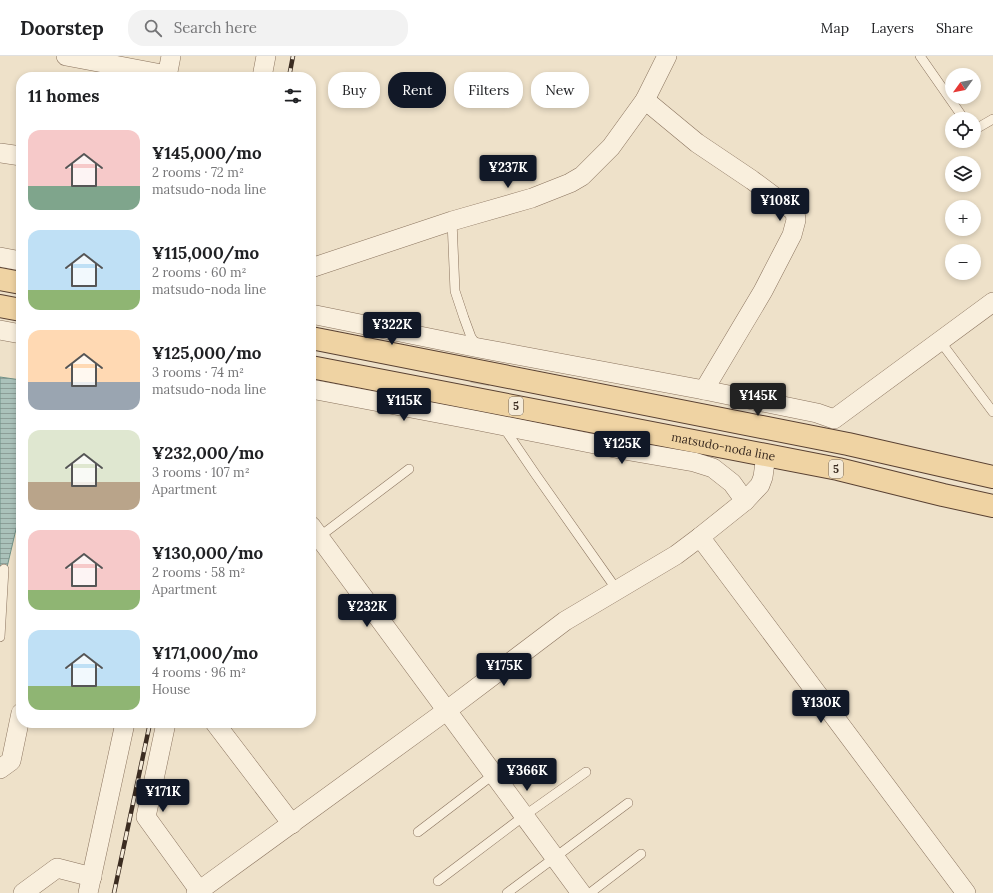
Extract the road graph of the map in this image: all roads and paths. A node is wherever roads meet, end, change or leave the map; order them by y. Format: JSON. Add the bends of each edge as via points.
{"nodes":[{"id":1,"x":66,"y":56,"type":"edge"},
{"id":2,"x":171,"y":56,"type":"edge"},
{"id":3,"x":266,"y":56,"type":"edge"},
{"id":4,"x":667,"y":56,"type":"edge"},
{"id":5,"x":920,"y":56,"type":"edge"},
{"id":6,"x":147,"y":72,"type":"edge"},
{"id":7,"x":168,"y":72,"type":"edge"},
{"id":8,"x":263,"y":72,"type":"edge"},
{"id":9,"x":645,"y":100,"type":"junction"},
{"id":10,"x":959,"y":112,"type":"edge"},
{"id":11,"x":993,"y":119,"type":"edge"},
{"id":12,"x":981,"y":126,"type":"edge"},
{"id":13,"x":0,"y":153,"type":"edge"},
{"id":14,"x":16,"y":155,"type":"edge"},
{"id":15,"x":452,"y":221,"type":"junction"},
{"id":16,"x":0,"y":257,"type":"edge"},
{"id":17,"x":16,"y":260,"type":"edge"},
{"id":18,"x":316,"y":266,"type":"edge"},
{"id":19,"x":0,"y":279,"type":"edge"},
{"id":20,"x":16,"y":282,"type":"edge"},
{"id":21,"x":993,"y":302,"type":"edge"},
{"id":22,"x":0,"y":306,"type":"edge"},
{"id":23,"x":16,"y":309,"type":"edge"},
{"id":24,"x":316,"y":315,"type":"edge"},
{"id":25,"x":0,"y":330,"type":"edge"},
{"id":26,"x":16,"y":333,"type":"edge"},
{"id":27,"x":316,"y":339,"type":"edge"},
{"id":28,"x":940,"y":341,"type":"junction"},
{"id":29,"x":483,"y":352,"type":"junction"},
{"id":30,"x":316,"y":367,"type":"edge"},
{"id":31,"x":316,"y":390,"type":"edge"},
{"id":32,"x":704,"y":390,"type":"junction"},
{"id":33,"x":993,"y":412,"type":"edge"},
{"id":34,"x":502,"y":425,"type":"junction"},
{"id":35,"x":766,"y":455,"type":"junction"},
{"id":36,"x":409,"y":468,"type":"dead end"},
{"id":37,"x":993,"y":477,"type":"edge"},
{"id":38,"x":745,"y":501,"type":"junction"},
{"id":39,"x":993,"y":506,"type":"edge"},
{"id":40,"x":316,"y":531,"type":"edge"},
{"id":41,"x":316,"y":533,"type":"edge"},
{"id":42,"x":700,"y":537,"type":"junction"},
{"id":43,"x":4,"y":569,"type":"dead end"},
{"id":44,"x":617,"y":590,"type":"junction"},
{"id":45,"x":0,"y":637,"type":"edge"},
{"id":46,"x":446,"y":711,"type":"junction"},
{"id":47,"x":18,"y":728,"type":"edge"},
{"id":48,"x":124,"y":728,"type":"edge"},
{"id":49,"x":165,"y":728,"type":"edge"},
{"id":50,"x":219,"y":728,"type":"edge"},
{"id":51,"x":0,"y":769,"type":"edge"},
{"id":52,"x":586,"y":772,"type":"dead end"},
{"id":53,"x":494,"y":774,"type":"junction"},
{"id":54,"x":628,"y":802,"type":"dead end"},
{"id":55,"x":524,"y":816,"type":"junction"},
{"id":56,"x":292,"y":824,"type":"junction"},
{"id":57,"x":418,"y":832,"type":"dead end"},
{"id":58,"x":641,"y":854,"type":"dead end"},
{"id":59,"x":555,"y":857,"type":"junction"},
{"id":60,"x":438,"y":881,"type":"dead end"},
{"id":61,"x":90,"y":885,"type":"edge"},
{"id":62,"x":199,"y":892,"type":"edge"},
{"id":63,"x":23,"y":893,"type":"edge"},
{"id":64,"x":507,"y":893,"type":"edge"},
{"id":65,"x":581,"y":893,"type":"edge"},
{"id":66,"x":590,"y":893,"type":"edge"},
{"id":67,"x":966,"y":893,"type":"edge"}],
"edges":[{"from":1,"to":6,"type":"street"},
{"from":2,"to":7,"type":"street"},
{"from":3,"to":8,"type":"street"},
{"from":4,"to":9,"type":"street"},
{"from":5,"to":10,"type":"lane"},
{"from":9,"to":15,"type":"street","via":[[611,147],[582,176],[532,198]]},
{"from":9,"to":32,"type":"street","via":[[697,143],[795,212],[796,220],[789,242],[763,292]]},
{"from":11,"to":12,"type":"lane"},
{"from":13,"to":14,"type":"street"},
{"from":15,"to":18,"type":"street"},
{"from":15,"to":29,"type":"lane","via":[[455,290],[471,337]]},
{"from":16,"to":17,"type":"street"},
{"from":19,"to":20,"type":"main road"},
{"from":21,"to":28,"type":"street"},
{"from":22,"to":23,"type":"main road"},
{"from":24,"to":29,"type":"street"},
{"from":25,"to":26,"type":"street"},
{"from":27,"to":37,"type":"main road","number":"5","via":[[848,444]]},
{"from":28,"to":32,"type":"street","via":[[834,419],[817,413]]},
{"from":28,"to":33,"type":"lane"},
{"from":29,"to":32,"type":"street"},
{"from":30,"to":35,"type":"main road","name":"matsudo-noda line","number":"5"},
{"from":31,"to":34,"type":"street","via":[[475,416]]},
{"from":34,"to":38,"type":"street","via":[[694,462],[713,468],[732,483]]},
{"from":34,"to":44,"type":"lane"},
{"from":35,"to":38,"type":"street","via":[[760,485]]},
{"from":35,"to":39,"type":"main road","name":"matsudo-noda line","number":"5","via":[[838,469]]},
{"from":36,"to":40,"type":"lane"},
{"from":38,"to":42,"type":"street"},
{"from":41,"to":46,"type":"street"},
{"from":42,"to":44,"type":"street","via":[[676,555]]},
{"from":42,"to":67,"type":"street"},
{"from":43,"to":45,"type":"lane"},
{"from":44,"to":46,"type":"street","via":[[565,621]]},
{"from":46,"to":53,"type":"street"},
{"from":46,"to":56,"type":"street"},
{"from":47,"to":51,"type":"street","via":[[11,761]]},
{"from":48,"to":61,"type":"street"},
{"from":49,"to":62,"type":"street","via":[[146,817]]},
{"from":50,"to":56,"type":"street"},
{"from":52,"to":55,"type":"lane"},
{"from":53,"to":55,"type":"street"},
{"from":53,"to":57,"type":"lane"},
{"from":54,"to":59,"type":"lane"},
{"from":55,"to":59,"type":"street"},
{"from":55,"to":60,"type":"lane"},
{"from":56,"to":62,"type":"street"},
{"from":58,"to":66,"type":"lane"},
{"from":59,"to":64,"type":"lane"},
{"from":59,"to":65,"type":"street"},
{"from":61,"to":63,"type":"street","via":[[57,868]]}]}
